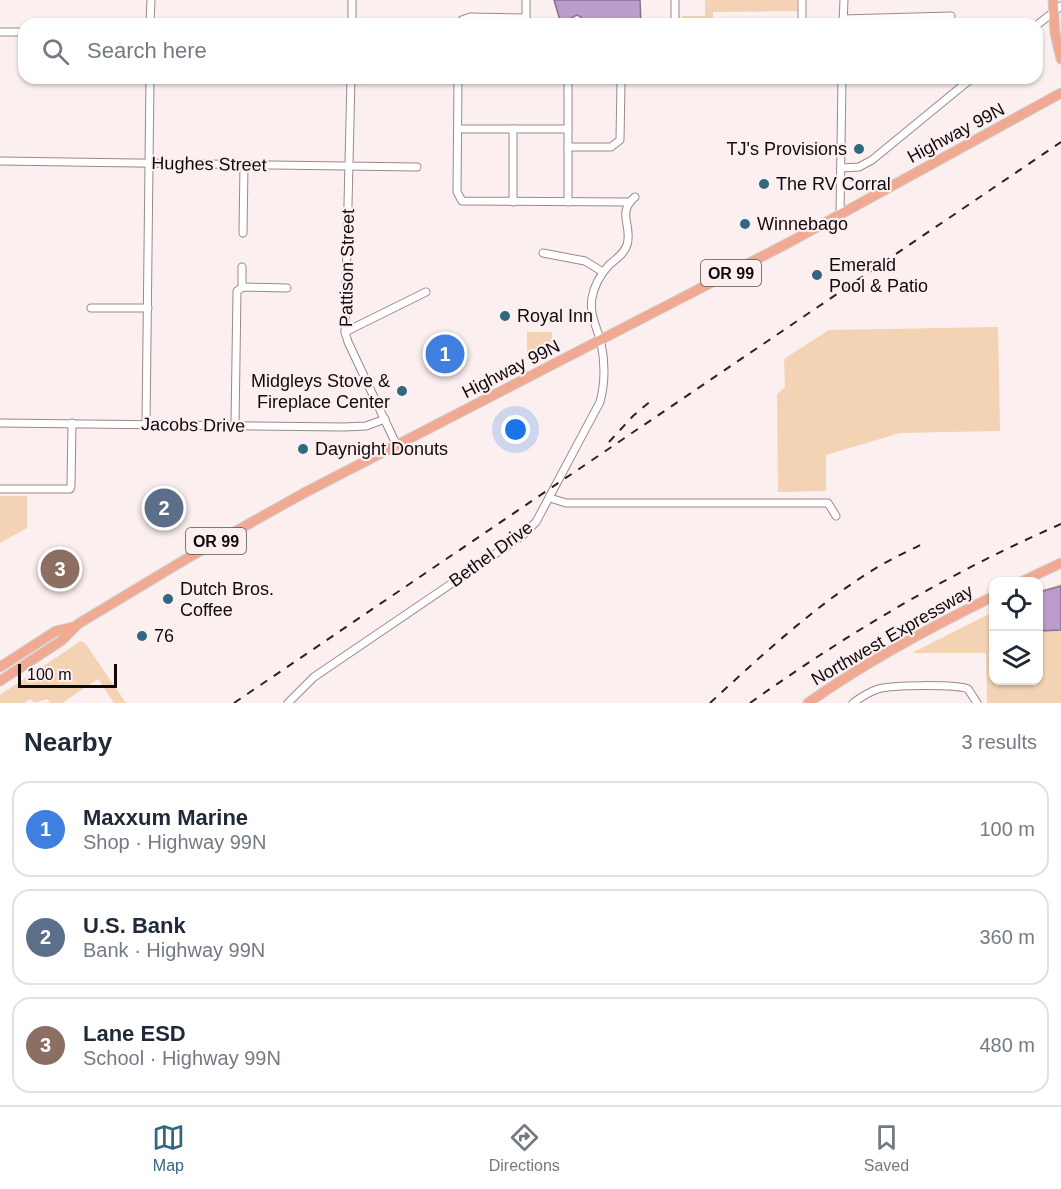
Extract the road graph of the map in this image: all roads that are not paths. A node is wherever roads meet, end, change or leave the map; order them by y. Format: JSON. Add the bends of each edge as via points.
{"nodes":[{"id":1,"x":151,"y":0,"type":"edge"},
{"id":2,"x":352,"y":0,"type":"edge"},
{"id":3,"x":526,"y":0,"type":"edge"},
{"id":4,"x":675,"y":0,"type":"edge"},
{"id":5,"x":802,"y":0,"type":"edge"},
{"id":6,"x":844,"y":0,"type":"edge"},
{"id":7,"x":1053,"y":0,"type":"edge"},
{"id":8,"x":1061,"y":6,"type":"edge"},
{"id":9,"x":1053,"y":12,"type":"junction"},
{"id":10,"x":951,"y":16,"type":"dead end"},
{"id":11,"x":150,"y":18,"type":"edge"},
{"id":12,"x":352,"y":18,"type":"edge"},
{"id":13,"x":467,"y":18,"type":"edge"},
{"id":14,"x":484,"y":18,"type":"edge"},
{"id":15,"x":526,"y":18,"type":"edge"},
{"id":16,"x":675,"y":18,"type":"edge"},
{"id":17,"x":802,"y":18,"type":"edge"},
{"id":18,"x":843,"y":18,"type":"edge"},
{"id":19,"x":908,"y":18,"type":"edge"},
{"id":20,"x":1043,"y":20,"type":"edge"},
{"id":21,"x":0,"y":32,"type":"edge"},
{"id":22,"x":18,"y":32,"type":"edge"},
{"id":23,"x":1061,"y":59,"type":"edge"},
{"id":24,"x":150,"y":84,"type":"edge"},
{"id":25,"x":351,"y":84,"type":"edge"},
{"id":26,"x":458,"y":84,"type":"edge"},
{"id":27,"x":568,"y":84,"type":"edge"},
{"id":28,"x":621,"y":84,"type":"edge"},
{"id":29,"x":842,"y":84,"type":"edge"},
{"id":30,"x":965,"y":84,"type":"edge"},
{"id":31,"x":1061,"y":93,"type":"edge"},
{"id":32,"x":458,"y":129,"type":"junction"},
{"id":33,"x":513,"y":129,"type":"junction"},
{"id":34,"x":568,"y":129,"type":"junction"},
{"id":35,"x":568,"y":147,"type":"junction"},
{"id":36,"x":0,"y":161,"type":"edge"},
{"id":37,"x":149,"y":164,"type":"junction"},
{"id":38,"x":244,"y":165,"type":"junction"},
{"id":39,"x":350,"y":167,"type":"junction"},
{"id":40,"x":417,"y":167,"type":"dead end"},
{"id":41,"x":841,"y":168,"type":"junction"},
{"id":42,"x":513,"y":202,"type":"junction"},
{"id":43,"x":568,"y":202,"type":"junction"},
{"id":44,"x":840,"y":214,"type":"junction"},
{"id":45,"x":243,"y":232,"type":"dead end"},
{"id":46,"x":543,"y":253,"type":"dead end"},
{"id":47,"x":242,"y":267,"type":"dead end"},
{"id":48,"x":603,"y":272,"type":"junction"},
{"id":49,"x":242,"y":287,"type":"junction"},
{"id":50,"x":287,"y":288,"type":"dead end"},
{"id":51,"x":426,"y":292,"type":"dead end"},
{"id":52,"x":91,"y":308,"type":"dead end"},
{"id":53,"x":148,"y":308,"type":"junction"},
{"id":54,"x":345,"y":332,"type":"junction"},
{"id":55,"x":600,"y":341,"type":"junction"},
{"id":56,"x":385,"y":419,"type":"junction"},
{"id":57,"x":0,"y":423,"type":"edge"},
{"id":58,"x":72,"y":423,"type":"junction"},
{"id":59,"x":146,"y":424,"type":"junction"},
{"id":60,"x":235,"y":425,"type":"junction"},
{"id":61,"x":397,"y":446,"type":"junction"},
{"id":62,"x":0,"y":489,"type":"edge"},
{"id":63,"x":550,"y":498,"type":"junction"},
{"id":64,"x":836,"y":516,"type":"dead end"},
{"id":65,"x":1061,"y":563,"type":"edge"},
{"id":66,"x":1032,"y":577,"type":"edge"},
{"id":67,"x":989,"y":598,"type":"edge"},
{"id":68,"x":73,"y":627,"type":"junction"},
{"id":69,"x":0,"y":668,"type":"edge"},
{"id":70,"x":0,"y":681,"type":"edge"},
{"id":71,"x":288,"y":703,"type":"edge"},
{"id":72,"x":808,"y":703,"type":"edge"},
{"id":73,"x":853,"y":703,"type":"edge"},
{"id":74,"x":977,"y":703,"type":"edge"}],
"edges":[{"from":1,"to":11,"type":"street"},
{"from":2,"to":12,"type":"street"},
{"from":3,"to":15,"type":"street"},
{"from":4,"to":16,"type":"street"},
{"from":5,"to":17,"type":"street"},
{"from":6,"to":18,"type":"street"},
{"from":7,"to":9,"type":"main road"},
{"from":8,"to":9,"type":"street"},
{"from":9,"to":20,"type":"street"},
{"from":9,"to":23,"type":"main road"},
{"from":10,"to":19,"type":"street"},
{"from":13,"to":14,"type":"street"},
{"from":21,"to":22,"type":"street"},
{"from":24,"to":37,"type":"street"},
{"from":25,"to":39,"type":"street","name":"Pattison Street"},
{"from":26,"to":32,"type":"street"},
{"from":27,"to":34,"type":"street"},
{"from":28,"to":35,"type":"street","via":[[620,140],[611,147]]},
{"from":29,"to":41,"type":"street"},
{"from":30,"to":41,"type":"street","via":[[872,160],[859,167]]},
{"from":31,"to":44,"type":"main road","name":"Highway 99N","number":"OR 99"},
{"from":32,"to":33,"type":"street"},
{"from":32,"to":42,"type":"street","via":[[459,199]]},
{"from":33,"to":34,"type":"street"},
{"from":33,"to":42,"type":"street"},
{"from":34,"to":35,"type":"street"},
{"from":35,"to":43,"type":"street"},
{"from":36,"to":37,"type":"street","name":"Hughes Street"},
{"from":37,"to":38,"type":"street","name":"Hughes Street"},
{"from":37,"to":53,"type":"street"},
{"from":38,"to":39,"type":"street","name":"Hughes Street"},
{"from":38,"to":45,"type":"street"},
{"from":39,"to":40,"type":"street","name":"Hughes Street"},
{"from":39,"to":54,"type":"street","name":"Pattison Street"},
{"from":41,"to":44,"type":"street"},
{"from":42,"to":43,"type":"street"},
{"from":43,"to":48,"type":"street","via":[[632,200],[626,214],[627,246]]},
{"from":44,"to":55,"type":"main road","name":"Highway 99N","number":"OR 99"},
{"from":46,"to":48,"type":"street","via":[[585,261]]},
{"from":47,"to":49,"type":"street"},
{"from":48,"to":55,"type":"street","name":"Bethel Drive","via":[[591,302]]},
{"from":49,"to":50,"type":"street"},
{"from":49,"to":60,"type":"street","via":[[237,294]]},
{"from":51,"to":54,"type":"street"},
{"from":52,"to":53,"type":"street"},
{"from":53,"to":59,"type":"street"},
{"from":54,"to":56,"type":"street","name":"Pattison Street"},
{"from":55,"to":61,"type":"main road","name":"Highway 99N","number":"OR 99"},
{"from":55,"to":63,"type":"street","name":"Bethel Drive","via":[[604,388],[600,402]]},
{"from":56,"to":60,"type":"street","name":"Jacobs Drive","via":[[365,426]]},
{"from":56,"to":61,"type":"street","name":"Pattison Street"},
{"from":57,"to":58,"type":"street","name":"Jacobs Drive"},
{"from":58,"to":59,"type":"street","name":"Jacobs Drive"},
{"from":58,"to":62,"type":"street","via":[[70,489]]},
{"from":59,"to":60,"type":"street","name":"Jacobs Drive"},
{"from":61,"to":68,"type":"main road","name":"Highway 99N","number":"OR 99","via":[[229,534]]},
{"from":63,"to":64,"type":"street","via":[[566,503],[828,503]]},
{"from":63,"to":71,"type":"street","name":"Bethel Drive","via":[[530,530],[314,677]]},
{"from":65,"to":66,"type":"main road"},
{"from":67,"to":72,"type":"main road","name":"Northwest Expressway"},
{"from":68,"to":69,"type":"main road","name":"Highway 99N","number":"OR 99","via":[[56,631]]},
{"from":68,"to":70,"type":"main road","name":"Highway 99N","number":"OR 99","via":[[62,641]]},
{"from":73,"to":74,"type":"street","via":[[888,687],[956,686],[968,689]]}]}
